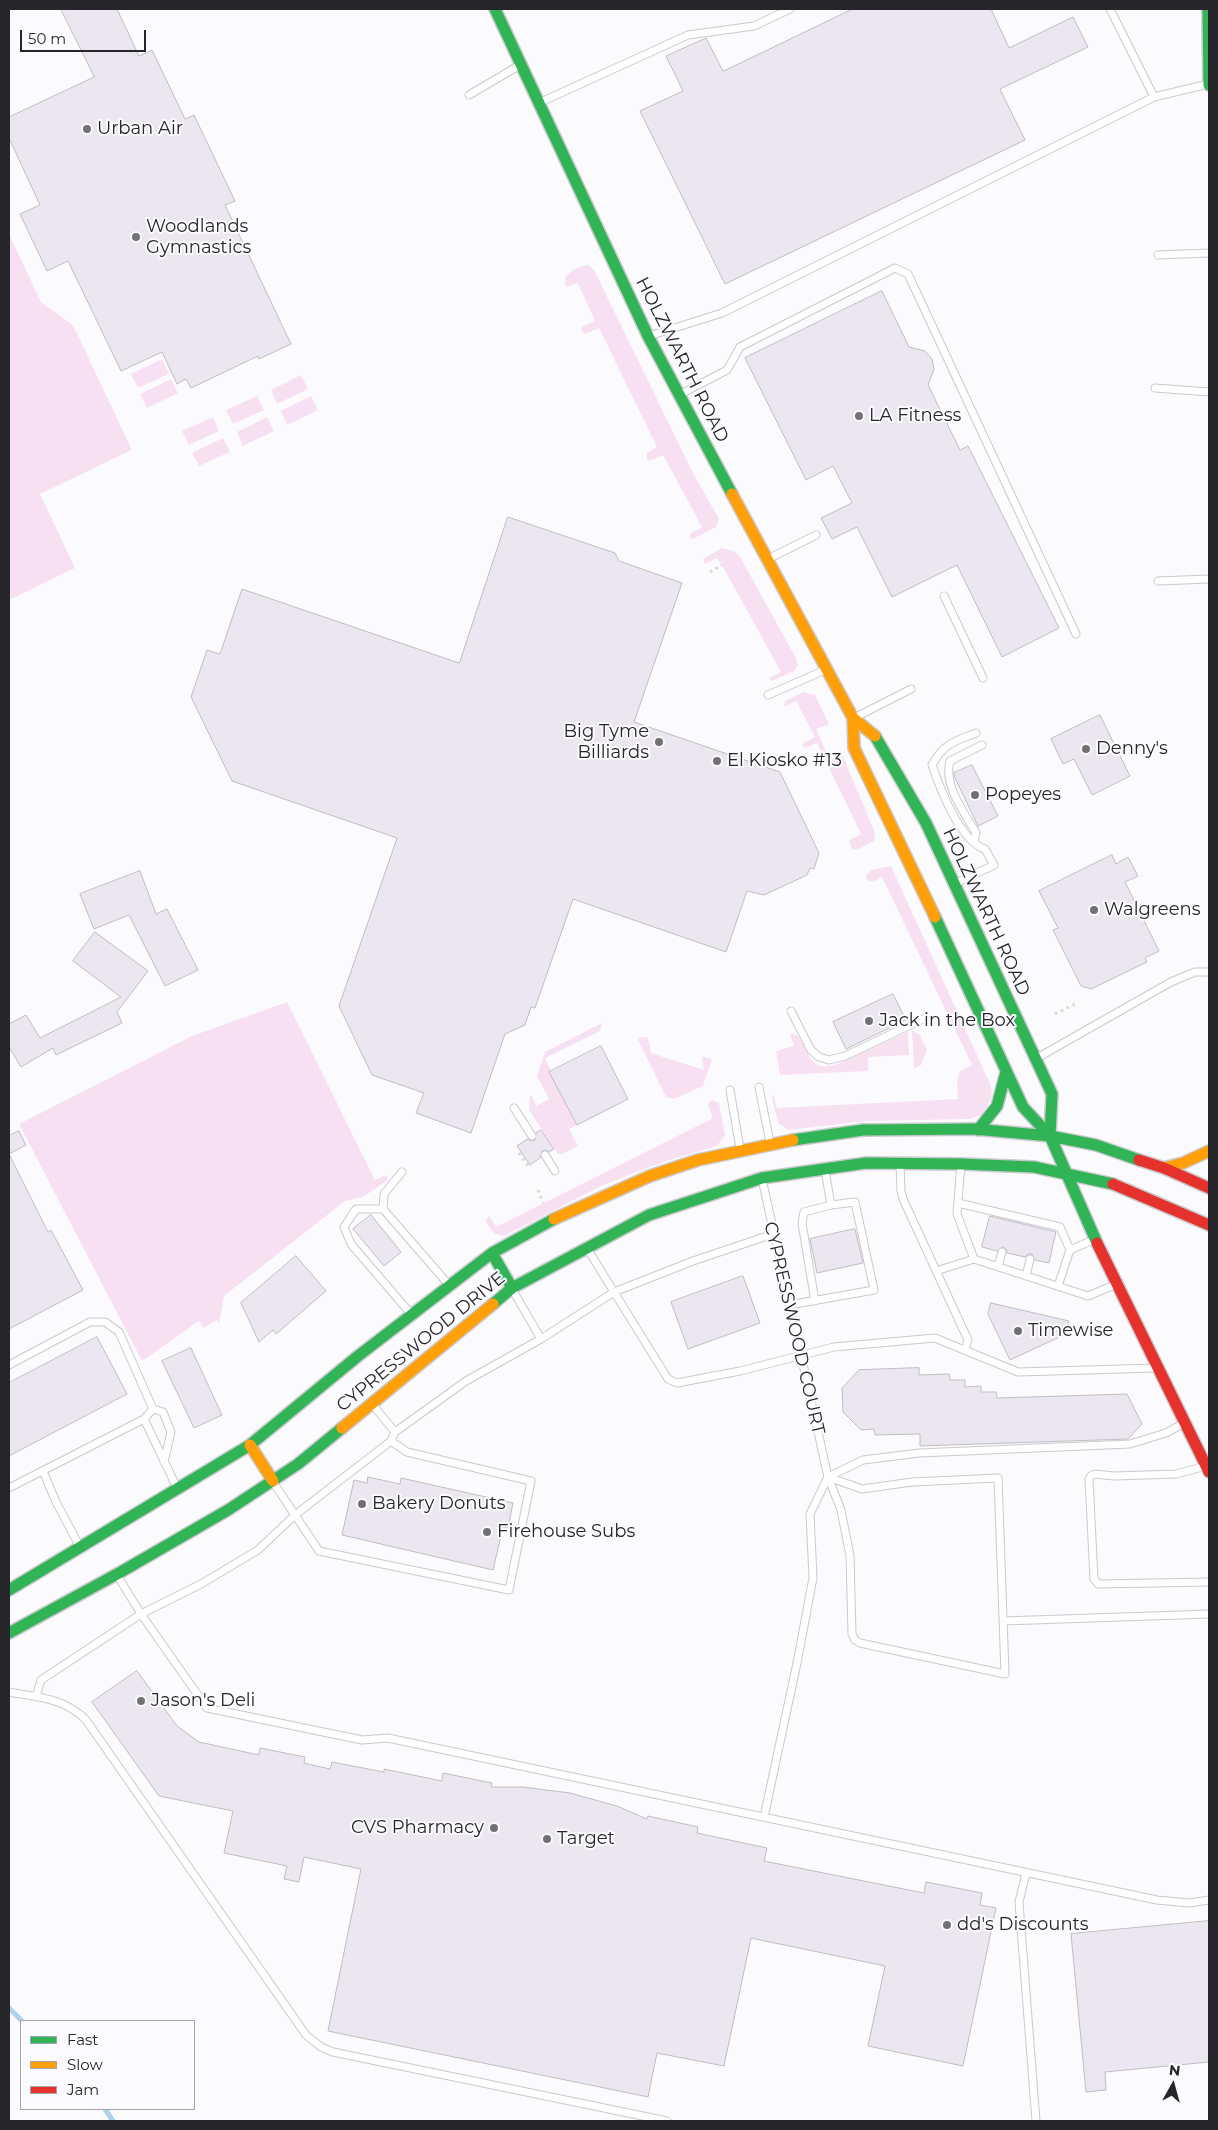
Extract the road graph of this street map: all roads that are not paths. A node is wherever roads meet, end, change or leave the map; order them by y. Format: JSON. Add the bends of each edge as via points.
{"nodes":[{"id":1,"x":496,"y":9,"type":"edge"},
{"id":2,"x":790,"y":9,"type":"edge"},
{"id":3,"x":1110,"y":9,"type":"edge"},
{"id":4,"x":1208,"y":9,"type":"edge"},
{"id":5,"x":522,"y":64,"type":"junction"},
{"id":6,"x":1209,"y":84,"type":"edge"},
{"id":7,"x":469,"y":95,"type":"dead end"},
{"id":8,"x":1154,"y":97,"type":"junction"},
{"id":9,"x":540,"y":102,"type":"junction"},
{"id":10,"x":1209,"y":253,"type":"edge"},
{"id":11,"x":1158,"y":255,"type":"dead end"},
{"id":12,"x":648,"y":336,"type":"junction"},
{"id":13,"x":1155,"y":388,"type":"dead end"},
{"id":14,"x":1209,"y":392,"type":"edge"},
{"id":15,"x":679,"y":396,"type":"junction"},
{"id":16,"x":816,"y":534,"type":"dead end"},
{"id":17,"x":767,"y":559,"type":"junction"},
{"id":18,"x":1209,"y":579,"type":"edge"},
{"id":19,"x":1158,"y":581,"type":"dead end"},
{"id":20,"x":944,"y":596,"type":"dead end"},
{"id":21,"x":1076,"y":634,"type":"dead end"},
{"id":22,"x":826,"y":670,"type":"junction"},
{"id":23,"x":983,"y":678,"type":"dead end"},
{"id":24,"x":911,"y":690,"type":"dead end"},
{"id":25,"x":768,"y":695,"type":"dead end"},
{"id":26,"x":854,"y":718,"type":"junction"},
{"id":27,"x":976,"y":733,"type":"dead end"},
{"id":28,"x":982,"y":746,"type":"dead end"},
{"id":29,"x":974,"y":840,"type":"junction"},
{"id":30,"x":954,"y":884,"type":"junction"},
{"id":31,"x":1209,"y":972,"type":"edge"},
{"id":32,"x":791,"y":1011,"type":"dead end"},
{"id":33,"x":923,"y":1019,"type":"dead end"},
{"id":34,"x":1036,"y":1059,"type":"junction"},
{"id":35,"x":1006,"y":1072,"type":"junction"},
{"id":36,"x":760,"y":1087,"type":"dead end"},
{"id":37,"x":730,"y":1090,"type":"dead end"},
{"id":38,"x":514,"y":1108,"type":"dead end"},
{"id":39,"x":978,"y":1130,"type":"junction"},
{"id":40,"x":532,"y":1136,"type":"dead end"},
{"id":41,"x":1050,"y":1136,"type":"junction"},
{"id":42,"x":770,"y":1143,"type":"junction"},
{"id":43,"x":740,"y":1150,"type":"junction"},
{"id":44,"x":1209,"y":1151,"type":"edge"},
{"id":45,"x":545,"y":1155,"type":"dead end"},
{"id":46,"x":900,"y":1164,"type":"junction"},
{"id":47,"x":961,"y":1164,"type":"junction"},
{"id":48,"x":1164,"y":1168,"type":"junction"},
{"id":49,"x":825,"y":1169,"type":"junction"},
{"id":50,"x":555,"y":1171,"type":"dead end"},
{"id":51,"x":402,"y":1172,"type":"dead end"},
{"id":52,"x":1065,"y":1173,"type":"junction"},
{"id":53,"x":762,"y":1178,"type":"junction"},
{"id":54,"x":1209,"y":1188,"type":"edge"},
{"id":55,"x":958,"y":1203,"type":"junction"},
{"id":56,"x":831,"y":1204,"type":"junction"},
{"id":57,"x":383,"y":1209,"type":"junction"},
{"id":58,"x":1209,"y":1225,"type":"edge"},
{"id":59,"x":773,"y":1234,"type":"junction"},
{"id":60,"x":1095,"y":1239,"type":"junction"},
{"id":61,"x":587,"y":1248,"type":"junction"},
{"id":62,"x":1070,"y":1250,"type":"junction"},
{"id":63,"x":1002,"y":1252,"type":"dead end"},
{"id":64,"x":492,"y":1253,"type":"junction"},
{"id":65,"x":974,"y":1259,"type":"junction"},
{"id":66,"x":1030,"y":1259,"type":"dead end"},
{"id":67,"x":998,"y":1267,"type":"junction"},
{"id":68,"x":936,"y":1271,"type":"junction"},
{"id":69,"x":1026,"y":1276,"type":"junction"},
{"id":70,"x":1116,"y":1284,"type":"junction"},
{"id":71,"x":449,"y":1285,"type":"junction"},
{"id":72,"x":1058,"y":1286,"type":"junction"},
{"id":73,"x":512,"y":1288,"type":"junction"},
{"id":74,"x":614,"y":1292,"type":"junction"},
{"id":75,"x":815,"y":1300,"type":"junction"},
{"id":76,"x":789,"y":1305,"type":"junction"},
{"id":77,"x":411,"y":1314,"type":"junction"},
{"id":78,"x":541,"y":1339,"type":"junction"},
{"id":79,"x":965,"y":1350,"type":"junction"},
{"id":80,"x":801,"y":1355,"type":"junction"},
{"id":81,"x":9,"y":1365,"type":"edge"},
{"id":82,"x":1157,"y":1368,"type":"junction"},
{"id":83,"x":371,"y":1404,"type":"junction"},
{"id":84,"x":152,"y":1409,"type":"junction"},
{"id":85,"x":144,"y":1419,"type":"junction"},
{"id":86,"x":1184,"y":1423,"type":"junction"},
{"id":87,"x":395,"y":1432,"type":"junction"},
{"id":88,"x":391,"y":1441,"type":"junction"},
{"id":89,"x":250,"y":1445,"type":"junction"},
{"id":90,"x":164,"y":1462,"type":"junction"},
{"id":91,"x":1208,"y":1469,"type":"edge"},
{"id":92,"x":43,"y":1471,"type":"junction"},
{"id":93,"x":828,"y":1477,"type":"junction"},
{"id":94,"x":273,"y":1481,"type":"junction"},
{"id":95,"x":9,"y":1488,"type":"edge"},
{"id":96,"x":178,"y":1489,"type":"junction"},
{"id":97,"x":295,"y":1515,"type":"junction"},
{"id":98,"x":80,"y":1548,"type":"junction"},
{"id":99,"x":117,"y":1575,"type":"junction"},
{"id":100,"x":1209,"y":1582,"type":"edge"},
{"id":101,"x":9,"y":1590,"type":"edge"},
{"id":102,"x":141,"y":1614,"type":"junction"},
{"id":103,"x":1209,"y":1614,"type":"edge"},
{"id":104,"x":1003,"y":1621,"type":"junction"},
{"id":105,"x":9,"y":1633,"type":"edge"},
{"id":106,"x":9,"y":1692,"type":"edge"},
{"id":107,"x":36,"y":1697,"type":"junction"},
{"id":108,"x":764,"y":1817,"type":"junction"},
{"id":109,"x":1026,"y":1872,"type":"junction"},
{"id":110,"x":1209,"y":1900,"type":"edge"},
{"id":111,"x":667,"y":2121,"type":"edge"},
{"id":112,"x":1036,"y":2121,"type":"edge"}],
"edges":[{"from":1,"to":5,"type":"main road","name":"HOLZWARTH ROAD"},
{"from":2,"to":9,"type":"lane","via":[[754,26],[688,35]]},
{"from":3,"to":8,"type":"lane"},
{"from":4,"to":6,"type":"main road"},
{"from":5,"to":7,"type":"lane"},
{"from":5,"to":9,"type":"main road","name":"HOLZWARTH ROAD"},
{"from":6,"to":8,"type":"lane"},
{"from":8,"to":12,"type":"lane","via":[[722,313]]},
{"from":9,"to":12,"type":"main road","name":"HOLZWARTH ROAD"},
{"from":10,"to":11,"type":"lane"},
{"from":12,"to":15,"type":"main road","name":"HOLZWARTH ROAD"},
{"from":13,"to":14,"type":"lane"},
{"from":15,"to":17,"type":"main road","name":"HOLZWARTH ROAD"},
{"from":15,"to":21,"type":"lane","via":[[727,370],[740,347],[895,268],[908,274]]},
{"from":16,"to":17,"type":"lane"},
{"from":17,"to":22,"type":"main road","name":"HOLZWARTH ROAD"},
{"from":18,"to":19,"type":"lane"},
{"from":20,"to":23,"type":"lane"},
{"from":22,"to":25,"type":"lane"},
{"from":22,"to":26,"type":"main road","name":"HOLZWARTH ROAD"},
{"from":24,"to":26,"type":"lane"},
{"from":26,"to":30,"type":"main road","name":"HOLZWARTH ROAD","via":[[875,736],[926,824]]},
{"from":26,"to":35,"type":"main road","name":"HOLZWARTH ROAD","via":[[854,748]]},
{"from":27,"to":29,"type":"lane","via":[[948,744],[932,765],[962,830]]},
{"from":28,"to":29,"type":"lane","via":[[950,761],[947,772],[976,833]]},
{"from":29,"to":30,"type":"lane","via":[[985,849],[994,866]]},
{"from":30,"to":34,"type":"main road","name":"HOLZWARTH ROAD"},
{"from":31,"to":34,"type":"lane","via":[[1195,972],[1171,982]]},
{"from":32,"to":33,"type":"lane","via":[[811,1050],[829,1060],[845,1056]]},
{"from":34,"to":41,"type":"main road","name":"HOLZWARTH ROAD","via":[[1052,1094]]},
{"from":35,"to":39,"type":"main road","via":[[997,1106]]},
{"from":35,"to":41,"type":"main road","name":"HOLZWARTH ROAD","via":[[1023,1107]]},
{"from":36,"to":42,"type":"lane"},
{"from":37,"to":43,"type":"lane"},
{"from":38,"to":40,"type":"lane"},
{"from":39,"to":41,"type":"main road","name":"CYPRESSWOOD DRIVE"},
{"from":39,"to":42,"type":"main road","name":"CYPRESSWOOD DRIVE","via":[[863,1130]]},
{"from":41,"to":48,"type":"main road","name":"CYPRESSWOOD DRIVE","via":[[1096,1145]]},
{"from":41,"to":52,"type":"main road","name":"HOLZWARTH ROAD"},
{"from":42,"to":43,"type":"main road","name":"CYPRESSWOOD DRIVE"},
{"from":43,"to":64,"type":"main road","name":"CYPRESSWOOD DRIVE","via":[[698,1160],[621,1188]]},
{"from":44,"to":48,"type":"main road"},
{"from":45,"to":50,"type":"lane"},
{"from":46,"to":47,"type":"main road","name":"CYPRESSWOOD DRIVE"},
{"from":46,"to":49,"type":"main road","name":"CYPRESSWOOD DRIVE","via":[[866,1163]]},
{"from":46,"to":68,"type":"lane","via":[[903,1199]]},
{"from":47,"to":52,"type":"main road","name":"CYPRESSWOOD DRIVE","via":[[1034,1167]]},
{"from":47,"to":55,"type":"lane"},
{"from":48,"to":54,"type":"main road","name":"CYPRESSWOOD DRIVE"},
{"from":49,"to":53,"type":"main road","name":"CYPRESSWOOD DRIVE"},
{"from":49,"to":56,"type":"lane"},
{"from":51,"to":57,"type":"lane","via":[[384,1194]]},
{"from":52,"to":58,"type":"main road","name":"CYPRESSWOOD DRIVE","via":[[1115,1184]]},
{"from":52,"to":60,"type":"main road","name":"HOLZWARTH ROAD"},
{"from":53,"to":59,"type":"lane","name":"CYPRESSWOOD COURT"},
{"from":53,"to":61,"type":"main road","name":"CYPRESSWOOD DRIVE","via":[[649,1215]]},
{"from":55,"to":62,"type":"lane","via":[[1009,1218],[1060,1227]]},
{"from":55,"to":65,"type":"lane","via":[[957,1214]]},
{"from":56,"to":75,"type":"lane","via":[[804,1212],[802,1223]]},
{"from":56,"to":75,"type":"lane","via":[[855,1202],[874,1290]]},
{"from":57,"to":71,"type":"lane"},
{"from":57,"to":77,"type":"lane","via":[[356,1209],[344,1227],[351,1244]]},
{"from":59,"to":74,"type":"lane"},
{"from":59,"to":76,"type":"lane","name":"CYPRESSWOOD COURT"},
{"from":60,"to":62,"type":"lane"},
{"from":60,"to":70,"type":"main road","name":"HOLZWARTH ROAD"},
{"from":61,"to":73,"type":"main road","name":"CYPRESSWOOD DRIVE"},
{"from":61,"to":74,"type":"lane"},
{"from":62,"to":72,"type":"lane"},
{"from":63,"to":67,"type":"lane"},
{"from":64,"to":71,"type":"main road","name":"CYPRESSWOOD DRIVE"},
{"from":64,"to":73,"type":"main road"},
{"from":65,"to":67,"type":"lane"},
{"from":65,"to":68,"type":"lane"},
{"from":66,"to":69,"type":"lane"},
{"from":67,"to":69,"type":"lane"},
{"from":68,"to":79,"type":"lane","via":[[968,1340]]},
{"from":69,"to":72,"type":"lane"},
{"from":70,"to":72,"type":"lane","via":[[1088,1296]]},
{"from":70,"to":82,"type":"main road","name":"HOLZWARTH ROAD"},
{"from":71,"to":77,"type":"main road","name":"CYPRESSWOOD DRIVE"},
{"from":73,"to":78,"type":"lane"},
{"from":73,"to":83,"type":"main road","name":"CYPRESSWOOD DRIVE"},
{"from":74,"to":78,"type":"lane"},
{"from":74,"to":80,"type":"lane","via":[[668,1379],[677,1383]]},
{"from":75,"to":76,"type":"lane"},
{"from":76,"to":80,"type":"lane","name":"CYPRESSWOOD COURT"},
{"from":77,"to":89,"type":"main road","name":"CYPRESSWOOD DRIVE"},
{"from":78,"to":87,"type":"lane","via":[[466,1381]]},
{"from":79,"to":80,"type":"lane","via":[[935,1338],[834,1347]]},
{"from":79,"to":82,"type":"lane","via":[[1018,1372]]},
{"from":80,"to":93,"type":"lane","name":"CYPRESSWOOD COURT"},
{"from":81,"to":84,"type":"lane","via":[[90,1322],[105,1322],[119,1332]]},
{"from":82,"to":86,"type":"main road","name":"HOLZWARTH ROAD"},
{"from":83,"to":87,"type":"lane"},
{"from":83,"to":94,"type":"main road","name":"CYPRESSWOOD DRIVE"},
{"from":84,"to":85,"type":"lane"},
{"from":84,"to":90,"type":"lane","via":[[163,1412],[171,1432]]},
{"from":85,"to":90,"type":"lane"},
{"from":85,"to":92,"type":"lane"},
{"from":86,"to":91,"type":"main road","name":"HOLZWARTH ROAD"},
{"from":86,"to":93,"type":"lane","via":[[1166,1433],[1130,1444],[919,1453],[863,1460]]},
{"from":87,"to":88,"type":"lane"},
{"from":88,"to":97,"type":"lane"},
{"from":88,"to":97,"type":"lane","via":[[406,1452],[531,1481],[509,1590],[318,1551]]},
{"from":89,"to":94,"type":"main road"},
{"from":89,"to":96,"type":"main road","name":"CYPRESSWOOD DRIVE"},
{"from":90,"to":96,"type":"lane"},
{"from":91,"to":100,"type":"lane","via":[[1176,1474],[1095,1474],[1089,1479],[1094,1578],[1098,1584]]},
{"from":92,"to":95,"type":"lane"},
{"from":92,"to":98,"type":"lane"},
{"from":93,"to":104,"type":"lane","via":[[862,1489],[912,1482],[998,1478]]},
{"from":93,"to":104,"type":"lane","name":"CYPRESSWOOD COURT","via":[[841,1510],[850,1556],[852,1634],[855,1640],[1005,1674]]},
{"from":93,"to":108,"type":"lane","via":[[810,1514],[813,1578]]},
{"from":94,"to":97,"type":"lane"},
{"from":94,"to":99,"type":"main road","name":"CYPRESSWOOD DRIVE"},
{"from":96,"to":98,"type":"main road","name":"CYPRESSWOOD DRIVE"},
{"from":97,"to":102,"type":"lane","via":[[258,1550]]},
{"from":98,"to":101,"type":"main road","name":"CYPRESSWOOD DRIVE"},
{"from":99,"to":102,"type":"lane"},
{"from":99,"to":105,"type":"main road","name":"CYPRESSWOOD DRIVE"},
{"from":102,"to":107,"type":"lane","via":[[41,1680]]},
{"from":102,"to":108,"type":"lane","via":[[207,1708],[362,1740],[388,1738]]},
{"from":103,"to":104,"type":"lane"},
{"from":106,"to":107,"type":"lane"},
{"from":107,"to":111,"type":"lane","via":[[68,1705],[86,1720],[313,2042],[333,2052]]},
{"from":108,"to":109,"type":"lane"},
{"from":109,"to":110,"type":"lane","via":[[1157,1900],[1189,1903]]},
{"from":109,"to":112,"type":"lane","via":[[1019,1902]]}]}
